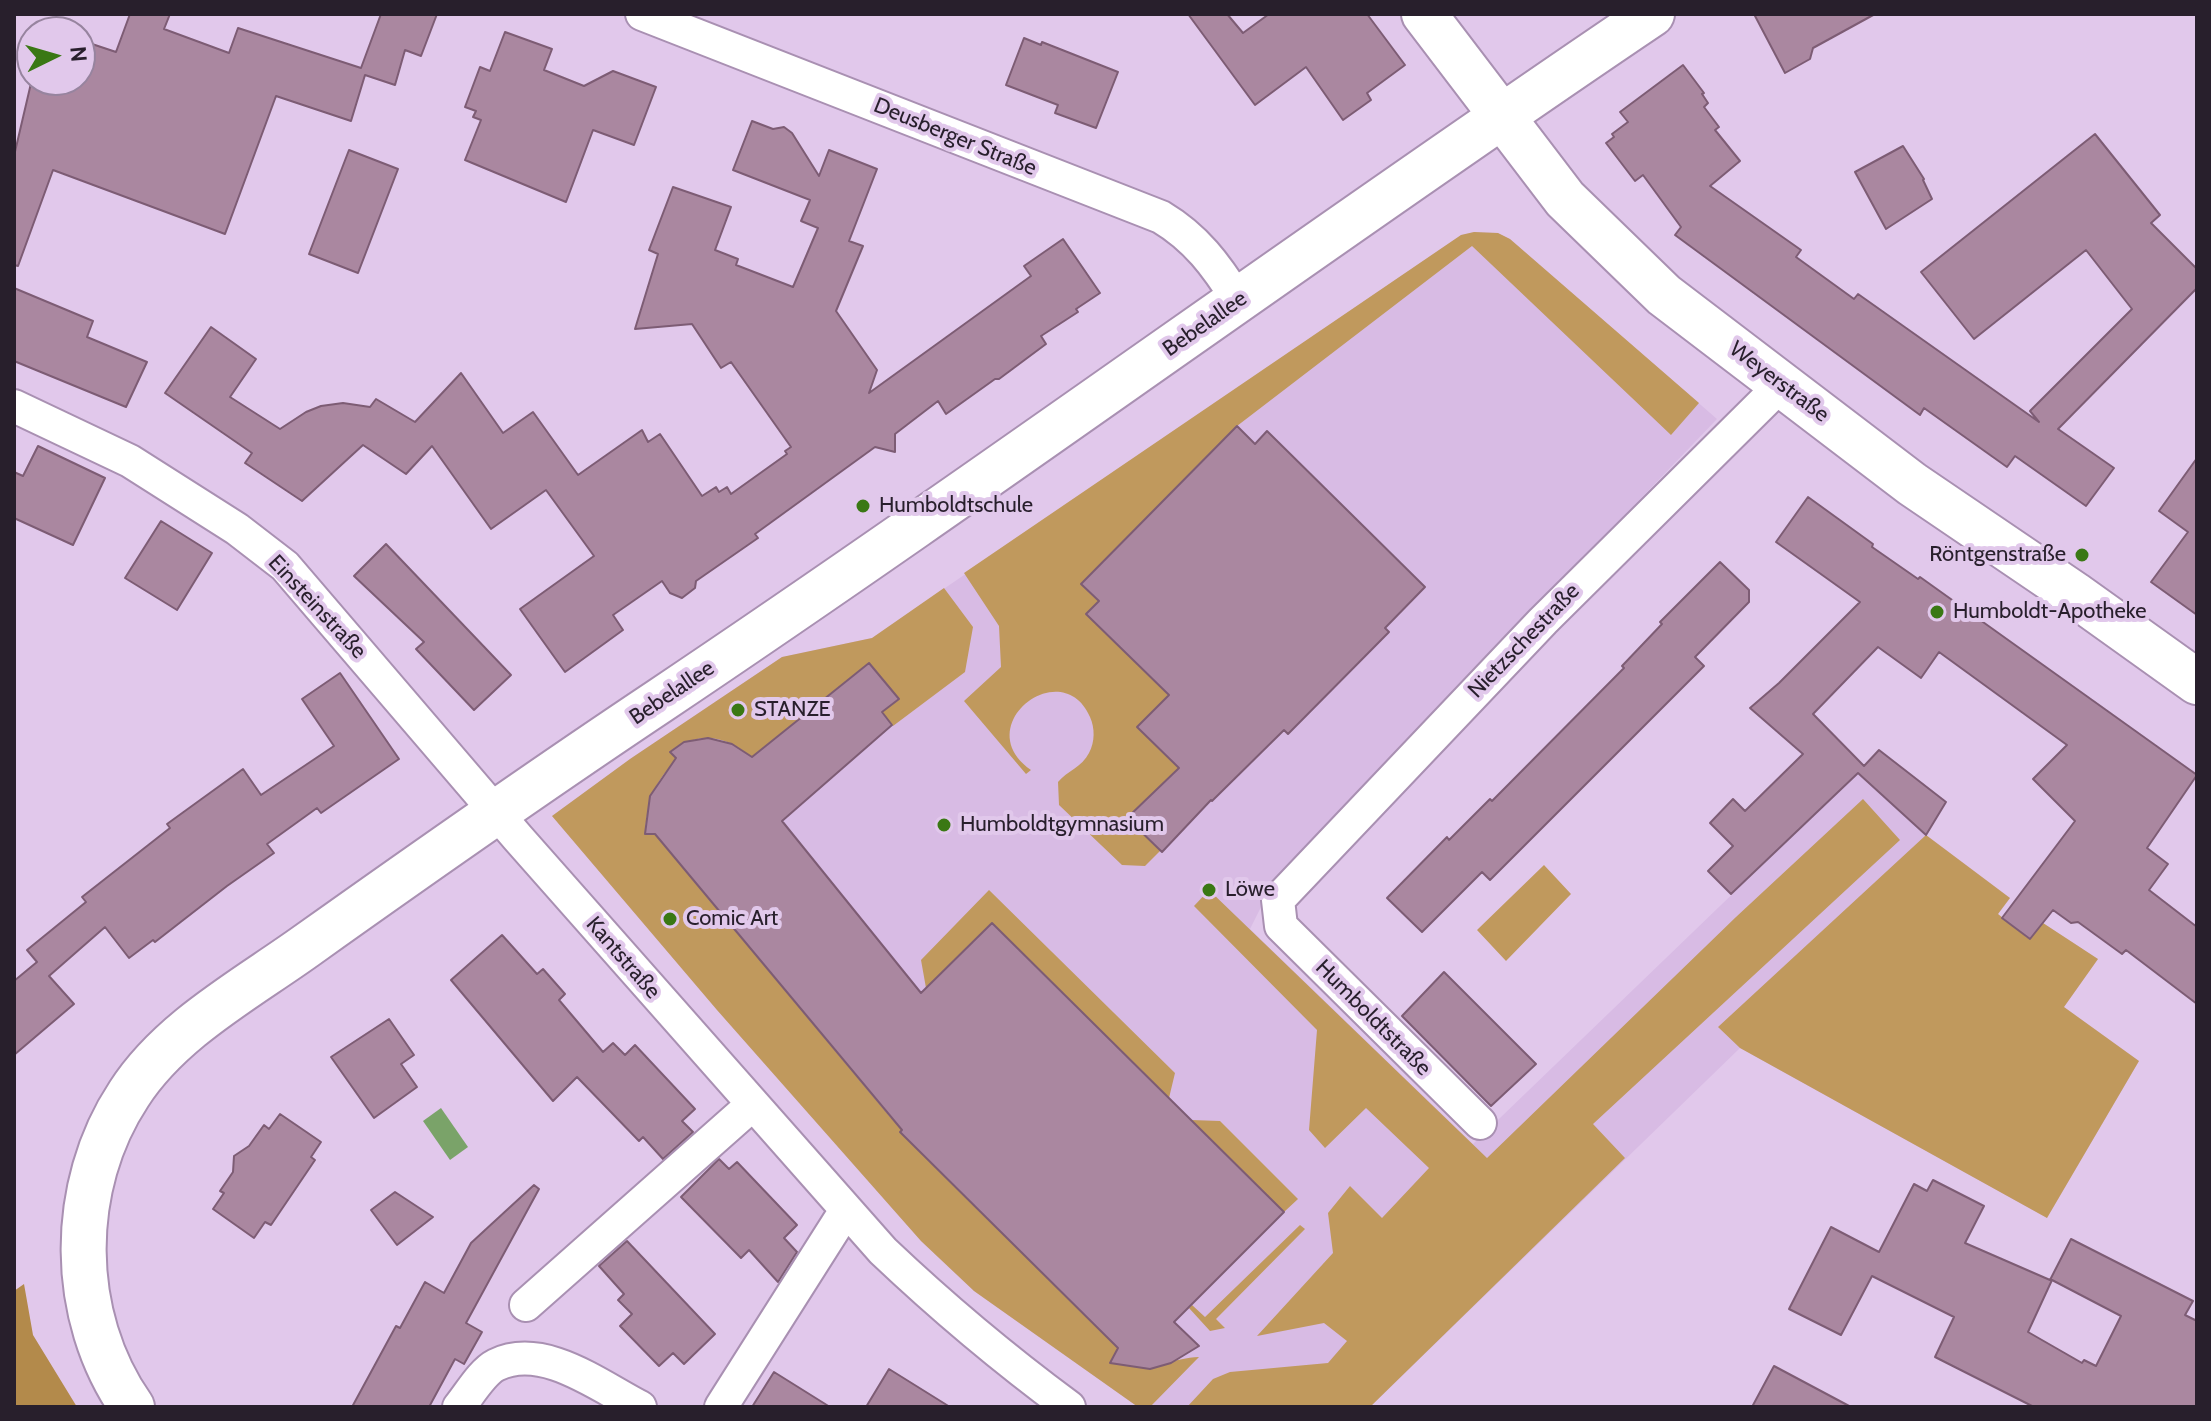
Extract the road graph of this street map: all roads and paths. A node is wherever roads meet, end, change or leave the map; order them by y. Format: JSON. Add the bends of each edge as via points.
{"nodes":[{"id":1,"x":642,"y":14,"type":"edge"},
{"id":2,"x":1424,"y":14,"type":"edge"},
{"id":3,"x":1652,"y":14,"type":"edge"},
{"id":4,"x":1500,"y":116,"type":"junction"},
{"id":5,"x":1238,"y":300,"type":"junction"},
{"id":6,"x":1783,"y":383,"type":"junction"},
{"id":7,"x":14,"y":406,"type":"edge"},
{"id":8,"x":2197,"y":682,"type":"edge"},
{"id":9,"x":495,"y":812,"type":"junction"},
{"id":10,"x":1277,"y":908,"type":"joint"},
{"id":11,"x":752,"y":1105,"type":"junction"},
{"id":12,"x":1480,"y":1123,"type":"dead end"},
{"id":13,"x":846,"y":1210,"type":"junction"},
{"id":14,"x":526,"y":1305,"type":"dead end"},
{"id":15,"x":132,"y":1407,"type":"edge"},
{"id":16,"x":459,"y":1407,"type":"edge"},
{"id":17,"x":640,"y":1407,"type":"edge"},
{"id":18,"x":721,"y":1407,"type":"edge"},
{"id":19,"x":1069,"y":1407,"type":"edge"}],
"edges":[{"from":1,"to":5,"type":"street","name":"Deusberger Straße","via":[[1161,217],[1202,248]]},
{"from":2,"to":4,"type":"main road","name":"Weyerstraße"},
{"from":3,"to":4,"type":"main road","name":"Bebelallee"},
{"from":4,"to":5,"type":"main road","name":"Bebelallee"},
{"from":4,"to":6,"type":"main road","name":"Weyerstraße","via":[[1565,199],[1642,274]]},
{"from":5,"to":9,"type":"main road","name":"Bebelallee","via":[[818,595]]},
{"from":6,"to":8,"type":"main road","name":"Weyerstraße","via":[[1895,471]]},
{"from":6,"to":10,"type":"street","name":"Nietzschestraße","via":[[1543,621],[1286,890]]},
{"from":7,"to":9,"type":"street","name":"Einsteinstraße","via":[[130,461],[285,566]]},
{"from":9,"to":11,"type":"street","name":"Kantstraße"},
{"from":9,"to":15,"type":"main road","name":"Bebelallee","via":[[201,1022],[174,1043],[127,1096],[99,1157],[83,1243],[86,1287],[100,1341]]},
{"from":10,"to":12,"type":"street","name":"Humboldtstraße","via":[[1281,926]]},
{"from":11,"to":13,"type":"street","name":"Kantstraße"},
{"from":11,"to":14,"type":"street"},
{"from":13,"to":18,"type":"street"},
{"from":13,"to":19,"type":"street","name":"Kantstraße","via":[[928,1294]]},
{"from":16,"to":17,"type":"street","via":[[494,1366],[520,1357],[551,1360]]}]}
